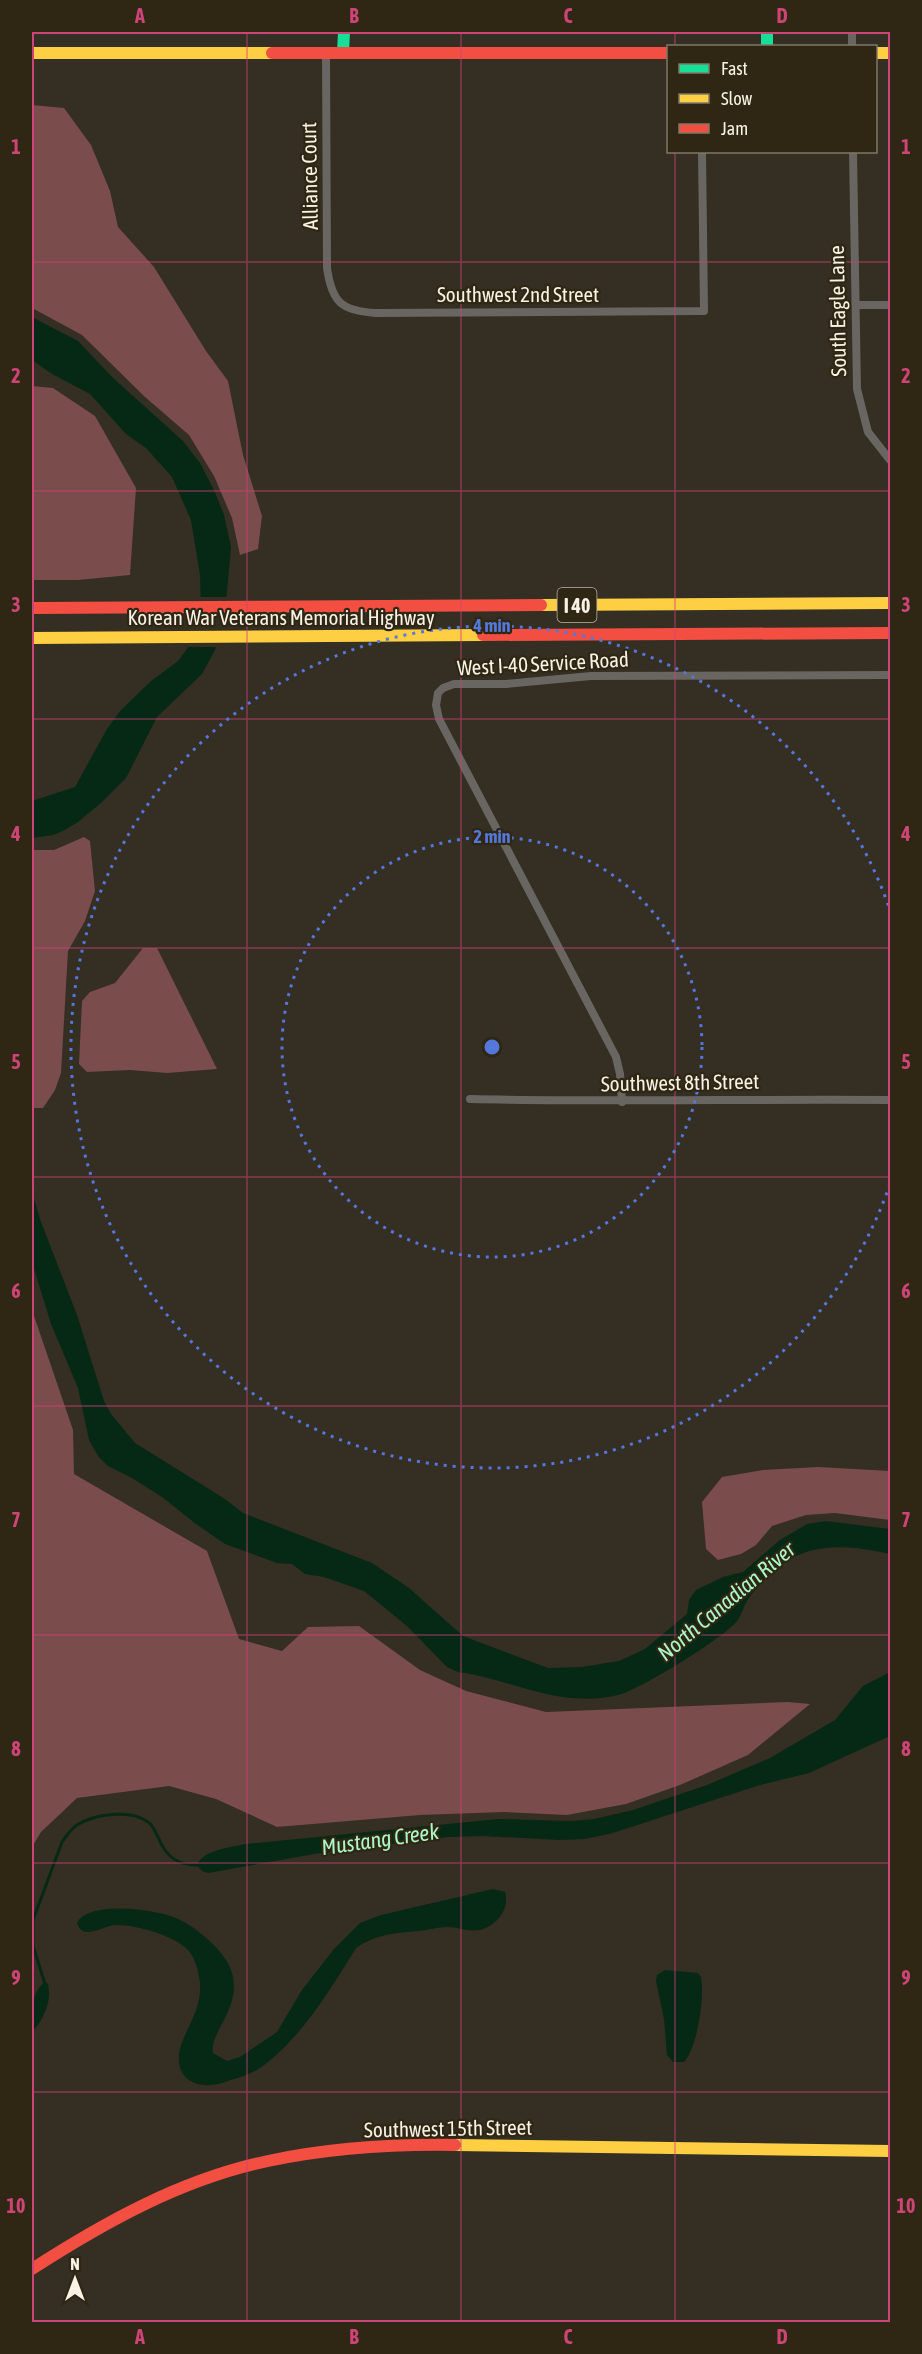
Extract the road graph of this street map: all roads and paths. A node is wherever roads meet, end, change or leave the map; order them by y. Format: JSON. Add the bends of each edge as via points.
{"nodes":[{"id":1,"x":344,"y":32,"type":"edge"},
{"id":2,"x":326,"y":52,"type":"junction"},
{"id":3,"x":343,"y":52,"type":"junction"},
{"id":4,"x":32,"y":53,"type":"edge"},
{"id":5,"x":667,"y":53,"type":"edge"},
{"id":6,"x":702,"y":153,"type":"edge"},
{"id":7,"x":853,"y":153,"type":"edge"},
{"id":8,"x":336,"y":298,"type":"joint"},
{"id":9,"x":855,"y":305,"type":"junction"},
{"id":10,"x":891,"y":306,"type":"edge"},
{"id":11,"x":891,"y":460,"type":"edge"},
{"id":12,"x":891,"y":603,"type":"edge"},
{"id":13,"x":32,"y":608,"type":"edge"},
{"id":14,"x":891,"y":633,"type":"edge"},
{"id":15,"x":32,"y":638,"type":"edge"},
{"id":16,"x":891,"y":675,"type":"edge"},
{"id":17,"x":470,"y":1099,"type":"dead end"},
{"id":18,"x":891,"y":1100,"type":"edge"},
{"id":19,"x":622,"y":1102,"type":"junction"},
{"id":20,"x":891,"y":2151,"type":"edge"},
{"id":21,"x":32,"y":2269,"type":"edge"}],
"edges":[{"from":1,"to":3,"type":"main road"},
{"from":2,"to":3,"type":"main road"},
{"from":2,"to":4,"type":"main road"},
{"from":2,"to":8,"type":"street","name":"Alliance Court","via":[[327,268]]},
{"from":3,"to":5,"type":"main road"},
{"from":6,"to":8,"type":"street","name":"Southwest 2nd Street","via":[[704,311],[376,313],[353,311]]},
{"from":7,"to":9,"type":"street","name":"South Eagle Lane"},
{"from":9,"to":10,"type":"street"},
{"from":9,"to":11,"type":"street","name":"South Eagle Lane","via":[[857,389],[868,432]]},
{"from":12,"to":13,"type":"main road","name":"Korean War Veterans Memorial Highway","number":"I 40"},
{"from":14,"to":15,"type":"main road","name":"Korean War Veterans Memorial Highway","number":"I 40"},
{"from":16,"to":19,"type":"street","name":"West I-40 Service Road","via":[[591,676],[506,684],[454,684],[438,693],[439,719],[616,1057]]},
{"from":17,"to":19,"type":"street","name":"Southwest 8th Street"},
{"from":18,"to":19,"type":"street","name":"Southwest 8th Street"},
{"from":20,"to":21,"type":"main road","name":"Southwest 15th Street","via":[[382,2145],[311,2153],[238,2168],[170,2192],[106,2222]]}]}
